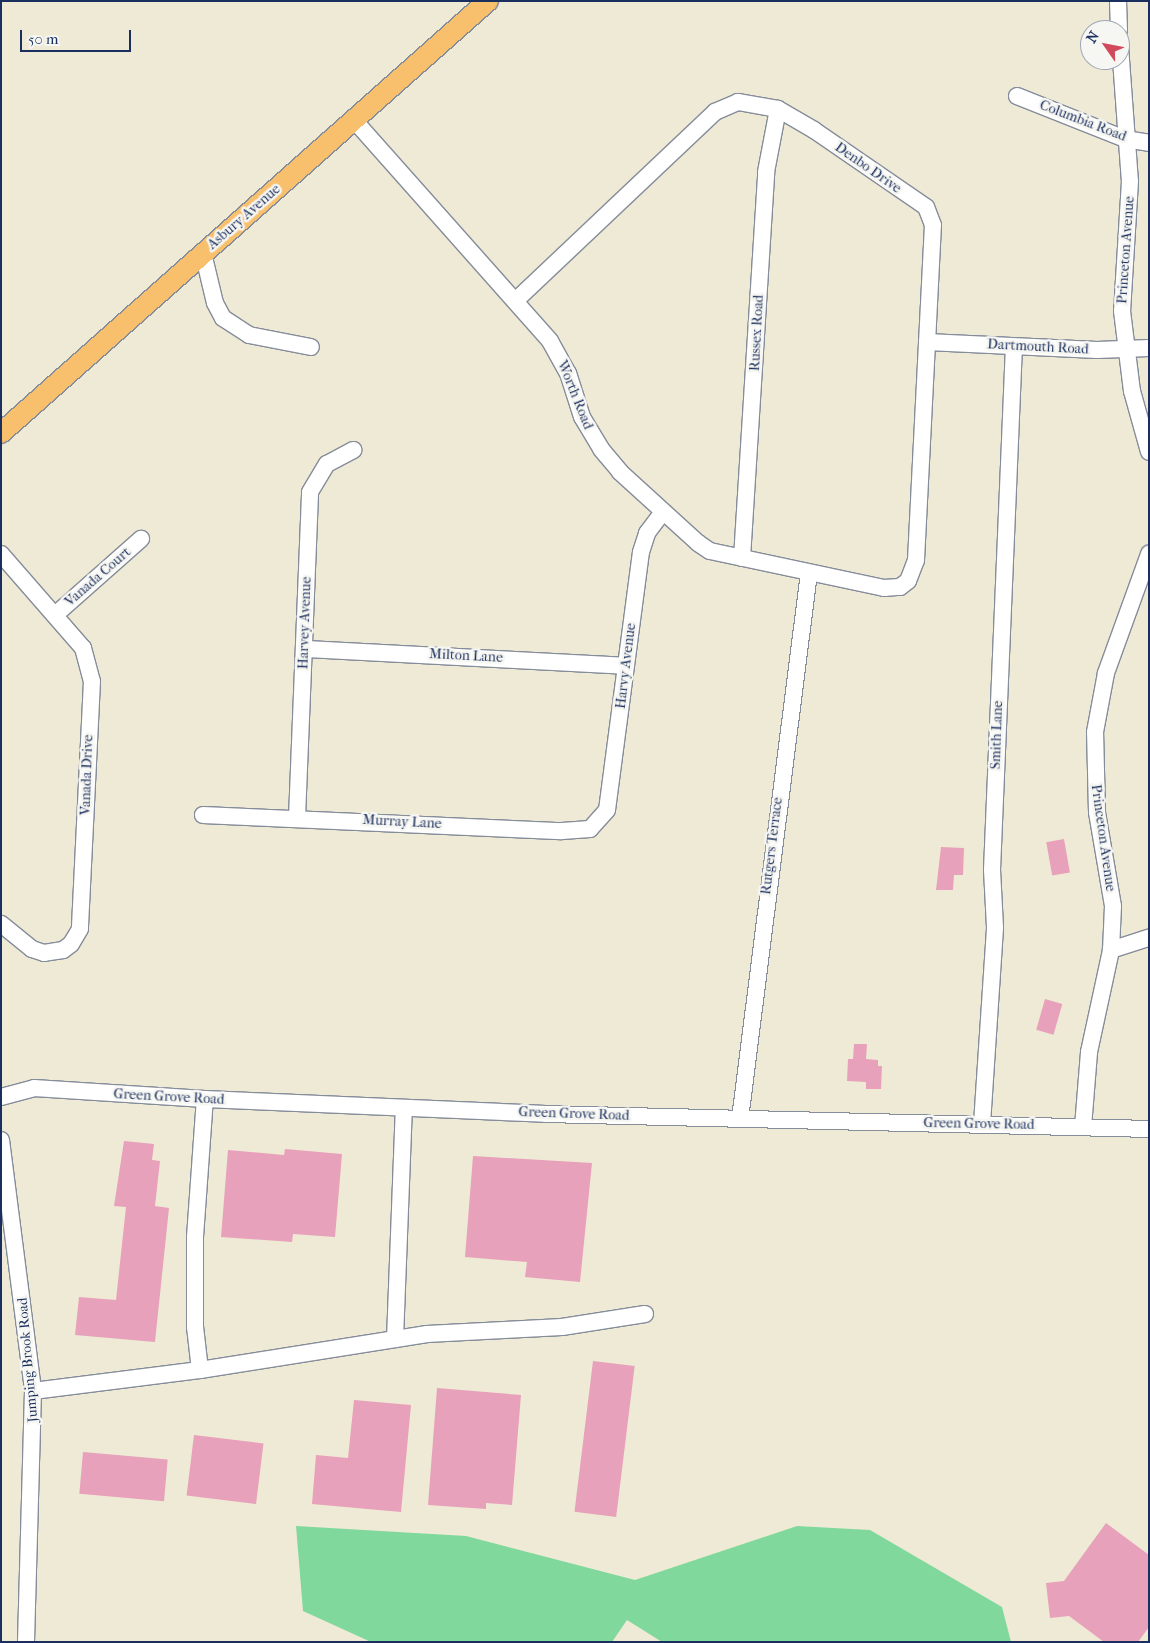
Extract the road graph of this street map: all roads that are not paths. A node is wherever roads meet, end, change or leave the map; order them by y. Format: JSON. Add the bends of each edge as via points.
{"nodes":[{"id":1,"x":488,"y":1,"type":"edge"},
{"id":2,"x":1118,"y":1,"type":"edge"},
{"id":3,"x":1119,"y":20,"type":"edge"},
{"id":4,"x":1121,"y":70,"type":"edge"},
{"id":5,"x":1017,"y":96,"type":"dead end"},
{"id":6,"x":778,"y":109,"type":"junction"},
{"id":7,"x":354,"y":120,"type":"junction"},
{"id":8,"x":1125,"y":139,"type":"junction"},
{"id":9,"x":1149,"y":143,"type":"edge"},
{"id":10,"x":204,"y":253,"type":"junction"},
{"id":11,"x":516,"y":301,"type":"junction"},
{"id":12,"x":927,"y":342,"type":"junction"},
{"id":13,"x":1014,"y":346,"type":"junction"},
{"id":14,"x":311,"y":347,"type":"dead end"},
{"id":15,"x":1149,"y":348,"type":"edge"},
{"id":16,"x":1128,"y":350,"type":"junction"},
{"id":17,"x":1,"y":433,"type":"edge"},
{"id":18,"x":353,"y":450,"type":"dead end"},
{"id":19,"x":1149,"y":452,"type":"edge"},
{"id":20,"x":662,"y":512,"type":"junction"},
{"id":21,"x":141,"y":539,"type":"dead end"},
{"id":22,"x":1,"y":554,"type":"edge"},
{"id":23,"x":742,"y":558,"type":"junction"},
{"id":24,"x":1148,"y":563,"type":"edge"},
{"id":25,"x":809,"y":573,"type":"junction"},
{"id":26,"x":908,"y":581,"type":"joint"},
{"id":27,"x":55,"y":615,"type":"junction"},
{"id":28,"x":305,"y":649,"type":"junction"},
{"id":29,"x":626,"y":666,"type":"junction"},
{"id":30,"x":203,"y":815,"type":"dead end"},
{"id":31,"x":297,"y":818,"type":"junction"},
{"id":32,"x":599,"y":823,"type":"joint"},
{"id":33,"x":1,"y":924,"type":"edge"},
{"id":34,"x":1149,"y":938,"type":"edge"},
{"id":35,"x":1111,"y":950,"type":"junction"},
{"id":36,"x":1,"y":1097,"type":"edge"},
{"id":37,"x":205,"y":1099,"type":"junction"},
{"id":38,"x":404,"y":1108,"type":"junction"},
{"id":39,"x":740,"y":1119,"type":"junction"},
{"id":40,"x":982,"y":1124,"type":"junction"},
{"id":41,"x":1083,"y":1127,"type":"junction"},
{"id":42,"x":1149,"y":1129,"type":"edge"},
{"id":43,"x":1,"y":1140,"type":"edge"},
{"id":44,"x":645,"y":1314,"type":"dead end"},
{"id":45,"x":395,"y":1339,"type":"junction"},
{"id":46,"x":200,"y":1370,"type":"junction"},
{"id":47,"x":33,"y":1392,"type":"junction"},
{"id":48,"x":26,"y":1642,"type":"edge"}],
"edges":[{"from":1,"to":7,"type":"main road","name":"Asbury Avenue"},
{"from":2,"to":3,"type":"street"},
{"from":4,"to":8,"type":"street","name":"Princeton Avenue"},
{"from":5,"to":8,"type":"street","name":"Columbia Road"},
{"from":6,"to":11,"type":"street","name":"Denbo Drive","via":[[738,102],[715,112]]},
{"from":6,"to":12,"type":"street","name":"Denbo Drive","via":[[926,207],[934,225]]},
{"from":6,"to":23,"type":"street","name":"Russex Road","via":[[766,172]]},
{"from":7,"to":10,"type":"main road","name":"Asbury Avenue"},
{"from":7,"to":11,"type":"street","name":"Worth Road"},
{"from":8,"to":9,"type":"street","name":"Columbia Road"},
{"from":8,"to":16,"type":"street","name":"Princeton Avenue","via":[[1129,214],[1122,311]]},
{"from":10,"to":14,"type":"street","via":[[215,303],[223,318],[249,335]]},
{"from":10,"to":17,"type":"main road","name":"Asbury Avenue"},
{"from":11,"to":20,"type":"street","name":"Worth Road","via":[[558,352],[582,417],[595,441],[620,472]]},
{"from":12,"to":13,"type":"street","name":"Dartmouth Road"},
{"from":12,"to":26,"type":"street","name":"Denbo Drive","via":[[916,560]]},
{"from":13,"to":16,"type":"street","name":"Dartmouth Road"},
{"from":13,"to":40,"type":"street","name":"Smith Lane","via":[[992,861],[995,927]]},
{"from":15,"to":16,"type":"street","name":"Dartmouth Road"},
{"from":16,"to":19,"type":"street","name":"Princeton Avenue","via":[[1132,391]]},
{"from":18,"to":28,"type":"street","name":"Harvey Avenue","via":[[327,464],[310,492]]},
{"from":20,"to":23,"type":"street","name":"Worth Road","via":[[710,551]]},
{"from":20,"to":29,"type":"street","name":"Harvy Avenue","via":[[647,533],[641,552]]},
{"from":21,"to":27,"type":"street","name":"Vanada Court"},
{"from":22,"to":27,"type":"street","name":"Vanada Drive"},
{"from":23,"to":25,"type":"street","name":"Worth Road"},
{"from":24,"to":35,"type":"street","name":"Princeton Avenue","via":[[1106,673],[1095,732],[1097,812],[1113,906]]},
{"from":25,"to":26,"type":"street","name":"Worth Road","via":[[884,588],[900,587]]},
{"from":25,"to":39,"type":"street","name":"Rutgers Terrace"},
{"from":27,"to":33,"type":"street","name":"Vanada Drive","via":[[84,648],[91,670],[82,921],[71,944],[51,953],[32,949]]},
{"from":28,"to":29,"type":"street","name":"Milton Lane"},
{"from":28,"to":31,"type":"street","name":"Harvey Avenue"},
{"from":29,"to":32,"type":"street","name":"Harvy Avenue","via":[[607,810]]},
{"from":30,"to":31,"type":"street","name":"Murray Lane"},
{"from":31,"to":32,"type":"street","name":"Murray Lane","via":[[562,831],[590,829]]},
{"from":34,"to":35,"type":"street"},
{"from":35,"to":41,"type":"street","name":"Princeton Avenue","via":[[1089,1052]]},
{"from":36,"to":37,"type":"street","name":"Green Grove Road","via":[[34,1088]]},
{"from":37,"to":38,"type":"street","name":"Green Grove Road"},
{"from":37,"to":46,"type":"street","via":[[195,1238],[195,1327]]},
{"from":38,"to":39,"type":"street","name":"Green Grove Road"},
{"from":38,"to":45,"type":"street"},
{"from":39,"to":40,"type":"street","name":"Green Grove Road"},
{"from":40,"to":41,"type":"street","name":"Green Grove Road"},
{"from":41,"to":42,"type":"street","name":"Green Grove Road"},
{"from":43,"to":47,"type":"street","name":"Jumping Brook Road"},
{"from":44,"to":45,"type":"street","via":[[562,1326],[427,1334]]},
{"from":45,"to":46,"type":"street"},
{"from":46,"to":47,"type":"street"},
{"from":47,"to":48,"type":"street","name":"Jumping Brook Road"}]}
